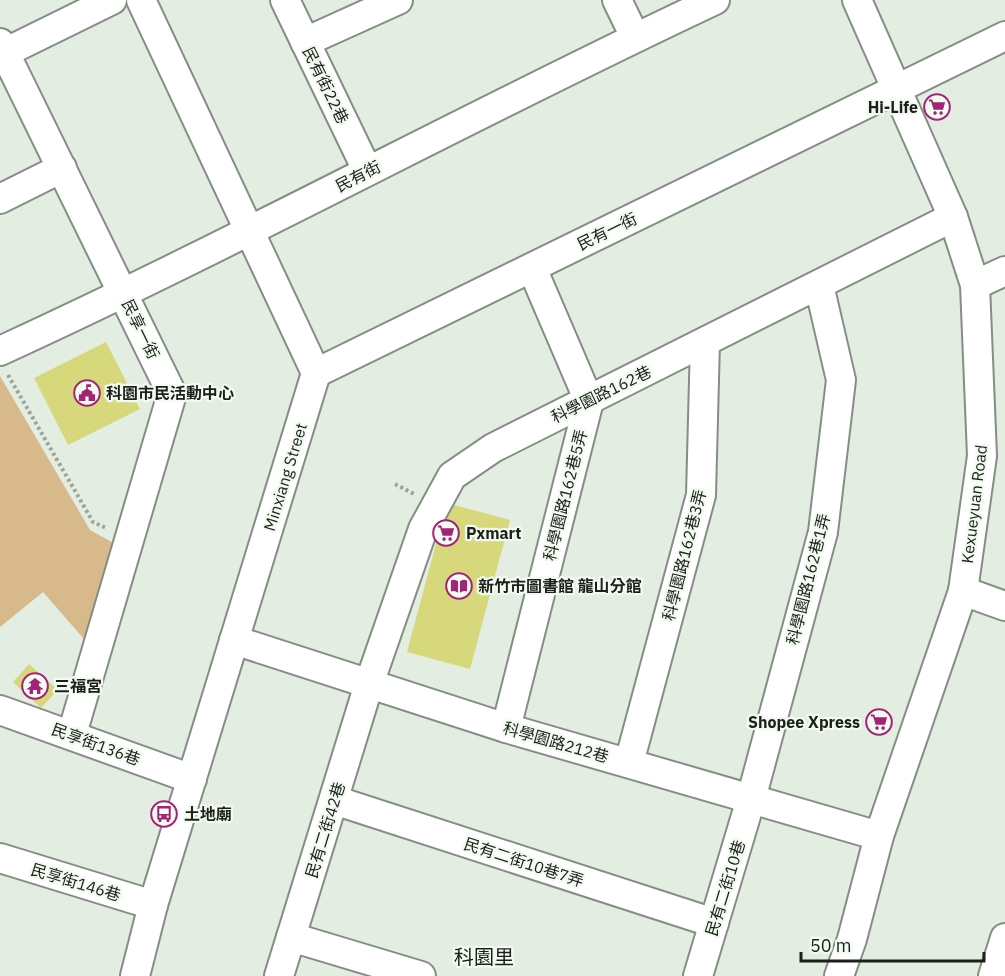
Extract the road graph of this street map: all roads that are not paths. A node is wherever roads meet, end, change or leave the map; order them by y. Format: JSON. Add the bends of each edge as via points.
{"nodes":[{"id":1,"x":112,"y":0,"type":"edge"},
{"id":2,"x":141,"y":0,"type":"edge"},
{"id":3,"x":285,"y":0,"type":"edge"},
{"id":4,"x":398,"y":0,"type":"edge"},
{"id":5,"x":617,"y":0,"type":"edge"},
{"id":6,"x":715,"y":0,"type":"edge"},
{"id":7,"x":857,"y":0,"type":"edge"},
{"id":8,"x":1005,"y":36,"type":"edge"},
{"id":9,"x":635,"y":37,"type":"junction"},
{"id":10,"x":305,"y":42,"type":"junction"},
{"id":11,"x":2,"y":50,"type":"edge"},
{"id":12,"x":898,"y":89,"type":"junction"},
{"id":13,"x":62,"y":168,"type":"junction"},
{"id":14,"x":367,"y":170,"type":"junction"},
{"id":15,"x":0,"y":199,"type":"edge"},
{"id":16,"x":953,"y":217,"type":"junction"},
{"id":17,"x":250,"y":232,"type":"junction"},
{"id":18,"x":532,"y":268,"type":"junction"},
{"id":19,"x":1005,"y":271,"type":"edge"},
{"id":20,"x":819,"y":285,"type":"junction"},
{"id":21,"x":975,"y":285,"type":"junction"},
{"id":22,"x":124,"y":294,"type":"junction"},
{"id":23,"x":705,"y":342,"type":"junction"},
{"id":24,"x":3,"y":361,"type":"edge"},
{"id":25,"x":316,"y":373,"type":"junction"},
{"id":26,"x":589,"y":401,"type":"junction"},
{"id":27,"x":963,"y":591,"type":"junction"},
{"id":28,"x":1005,"y":606,"type":"edge"},
{"id":29,"x":234,"y":640,"type":"junction"},
{"id":30,"x":369,"y":684,"type":"junction"},
{"id":31,"x":0,"y":710,"type":"edge"},
{"id":32,"x":506,"y":728,"type":"junction"},
{"id":33,"x":72,"y":734,"type":"junction"},
{"id":34,"x":629,"y":763,"type":"junction"},
{"id":35,"x":192,"y":779,"type":"junction"},
{"id":36,"x":751,"y":799,"type":"junction"},
{"id":37,"x":334,"y":800,"type":"junction"},
{"id":38,"x":879,"y":836,"type":"junction"},
{"id":39,"x":0,"y":858,"type":"edge"},
{"id":40,"x":153,"y":905,"type":"junction"},
{"id":41,"x":714,"y":923,"type":"junction"},
{"id":42,"x":291,"y":937,"type":"junction"},
{"id":43,"x":1005,"y":938,"type":"edge"},
{"id":44,"x":135,"y":976,"type":"edge"},
{"id":45,"x":279,"y":976,"type":"edge"},
{"id":46,"x":421,"y":976,"type":"edge"},
{"id":47,"x":698,"y":976,"type":"edge"},
{"id":48,"x":839,"y":976,"type":"edge"},
{"id":49,"x":993,"y":976,"type":"edge"}],
"edges":[{"from":1,"to":11,"type":"street"},
{"from":2,"to":17,"type":"street"},
{"from":3,"to":10,"type":"street","name":"民有街22巷"},
{"from":4,"to":10,"type":"street"},
{"from":5,"to":9,"type":"street"},
{"from":6,"to":9,"type":"street","name":"民有街"},
{"from":7,"to":12,"type":"street","name":"Kexueyuan Road"},
{"from":8,"to":12,"type":"street","name":"民有一街"},
{"from":9,"to":14,"type":"street","name":"民有街"},
{"from":10,"to":14,"type":"street","name":"民有街22巷"},
{"from":11,"to":13,"type":"street","name":"民享一街"},
{"from":12,"to":16,"type":"street","name":"Kexueyuan Road"},
{"from":12,"to":18,"type":"street","name":"民有一街"},
{"from":13,"to":15,"type":"street"},
{"from":13,"to":22,"type":"street","name":"民享一街"},
{"from":14,"to":17,"type":"street","name":"民有街"},
{"from":16,"to":20,"type":"street","name":"科學園路162巷"},
{"from":16,"to":21,"type":"street","name":"Kexueyuan Road"},
{"from":17,"to":22,"type":"street","name":"民有街"},
{"from":17,"to":25,"type":"street"},
{"from":18,"to":25,"type":"street","name":"民有一街"},
{"from":18,"to":26,"type":"street"},
{"from":19,"to":21,"type":"street"},
{"from":20,"to":23,"type":"street","name":"科學園路162巷"},
{"from":20,"to":36,"type":"street","name":"科學園路162巷1弄","via":[[842,380],[823,532]]},
{"from":21,"to":27,"type":"street","name":"Kexueyuan Road","via":[[982,456]]},
{"from":22,"to":24,"type":"street","name":"民有街"},
{"from":22,"to":33,"type":"street","name":"民享一街","via":[[172,394]]},
{"from":23,"to":26,"type":"street","name":"科學園路162巷"},
{"from":23,"to":34,"type":"street","name":"科學園路162巷3弄","via":[[701,495]]},
{"from":25,"to":29,"type":"street","name":"Minxiang Street"},
{"from":26,"to":30,"type":"street","name":"科學園路162巷","via":[[493,448],[452,476],[423,529]]},
{"from":26,"to":32,"type":"street","name":"科學園路162巷5弄"},
{"from":27,"to":28,"type":"street"},
{"from":27,"to":38,"type":"street","name":"Kexueyuan Road"},
{"from":29,"to":30,"type":"street","name":"科學園路212巷"},
{"from":29,"to":35,"type":"street","name":"Minxiang Street"},
{"from":30,"to":32,"type":"street","name":"科學園路212巷"},
{"from":30,"to":37,"type":"street","name":"民有二街42巷"},
{"from":31,"to":33,"type":"street","name":"民享街136巷"},
{"from":32,"to":34,"type":"street","name":"科學園路212巷"},
{"from":33,"to":35,"type":"street","name":"民享街136巷"},
{"from":34,"to":36,"type":"street","name":"科學園路212巷"},
{"from":35,"to":40,"type":"street","name":"Minxiang Street"},
{"from":36,"to":38,"type":"street","name":"科學園路212巷"},
{"from":36,"to":41,"type":"street","name":"民有二街10巷"},
{"from":37,"to":41,"type":"street","name":"民有二街10巷7弄"},
{"from":37,"to":42,"type":"street","name":"民有二街42巷"},
{"from":38,"to":48,"type":"street","name":"Kexueyuan Road"},
{"from":39,"to":40,"type":"street","name":"民享街146巷"},
{"from":40,"to":44,"type":"street","name":"Minxiang Street"},
{"from":41,"to":47,"type":"street","name":"民有二街10巷"},
{"from":42,"to":45,"type":"street","name":"民有二街42巷"},
{"from":42,"to":46,"type":"street"},
{"from":43,"to":49,"type":"street"}]}
